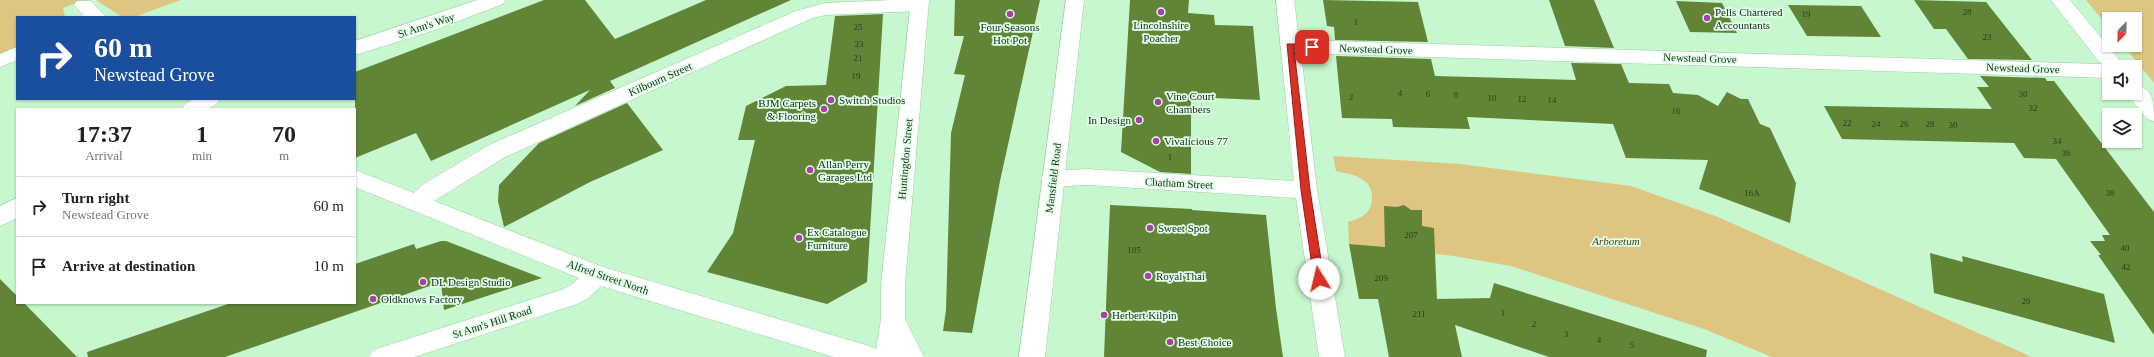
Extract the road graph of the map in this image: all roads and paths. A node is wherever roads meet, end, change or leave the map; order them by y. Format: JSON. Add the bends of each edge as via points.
{"nodes":[{"id":1,"x":496,"y":0,"type":"edge"},
{"id":2,"x":1075,"y":0,"type":"edge"},
{"id":3,"x":1285,"y":0,"type":"edge"},
{"id":4,"x":2060,"y":0,"type":"edge"},
{"id":5,"x":920,"y":3,"type":"edge"},
{"id":6,"x":472,"y":4,"type":"edge"},
{"id":7,"x":1290,"y":46,"type":"junction"},
{"id":8,"x":356,"y":48,"type":"edge"},
{"id":9,"x":16,"y":53,"type":"edge"},
{"id":10,"x":2109,"y":60,"type":"edge"},
{"id":11,"x":0,"y":61,"type":"edge"},
{"id":12,"x":2102,"y":71,"type":"edge"},
{"id":13,"x":2142,"y":99,"type":"edge"},
{"id":14,"x":208,"y":100,"type":"edge"},
{"id":15,"x":194,"y":108,"type":"edge"},
{"id":16,"x":2154,"y":114,"type":"edge"},
{"id":17,"x":356,"y":178,"type":"edge"},
{"id":18,"x":1052,"y":179,"type":"junction"},
{"id":19,"x":1306,"y":190,"type":"junction"},
{"id":20,"x":417,"y":204,"type":"junction"},
{"id":21,"x":16,"y":208,"type":"edge"},
{"id":22,"x":0,"y":216,"type":"edge"},
{"id":23,"x":597,"y":275,"type":"junction"},
{"id":24,"x":892,"y":319,"type":"junction"},
{"id":25,"x":382,"y":357,"type":"edge"},
{"id":26,"x":869,"y":357,"type":"edge"},
{"id":27,"x":888,"y":357,"type":"edge"},
{"id":28,"x":911,"y":357,"type":"edge"},
{"id":29,"x":1032,"y":357,"type":"edge"},
{"id":30,"x":1332,"y":357,"type":"edge"}],
"edges":[{"from":1,"to":6,"type":"main road","name":"St Ann's Way"},
{"from":2,"to":18,"type":"main road","name":"Mansfield Road"},
{"from":3,"to":7,"type":"main road"},
{"from":4,"to":10,"type":"main road"},
{"from":5,"to":20,"type":"main road","name":"Kilbourn Street","via":[[825,9],[803,15],[497,151],[430,191]]},
{"from":5,"to":24,"type":"main road","name":"Huntingdon Street","via":[[893,285]]},
{"from":6,"to":8,"type":"main road","name":"St Ann's Way"},
{"from":7,"to":12,"type":"main road","name":"Newstead Grove"},
{"from":7,"to":19,"type":"main road"},
{"from":9,"to":11,"type":"lane"},
{"from":13,"to":16,"type":"main road"},
{"from":14,"to":15,"type":"main road"},
{"from":17,"to":20,"type":"main road","name":"Alfred Street North"},
{"from":18,"to":19,"type":"main road","name":"Chatham Street","via":[[1087,177]]},
{"from":18,"to":29,"type":"main road","name":"Mansfield Road"},
{"from":19,"to":30,"type":"main road"},
{"from":20,"to":23,"type":"main road","name":"Alfred Street North"},
{"from":21,"to":22,"type":"main road"},
{"from":23,"to":25,"type":"main road","name":"St Ann's Hill Road","via":[[579,292],[569,297]]},
{"from":23,"to":26,"type":"main road","name":"Alfred Street North"},
{"from":24,"to":27,"type":"main road","name":"Huntingdon Street"},
{"from":24,"to":28,"type":"main road","name":"Huntingdon Street"}]}
